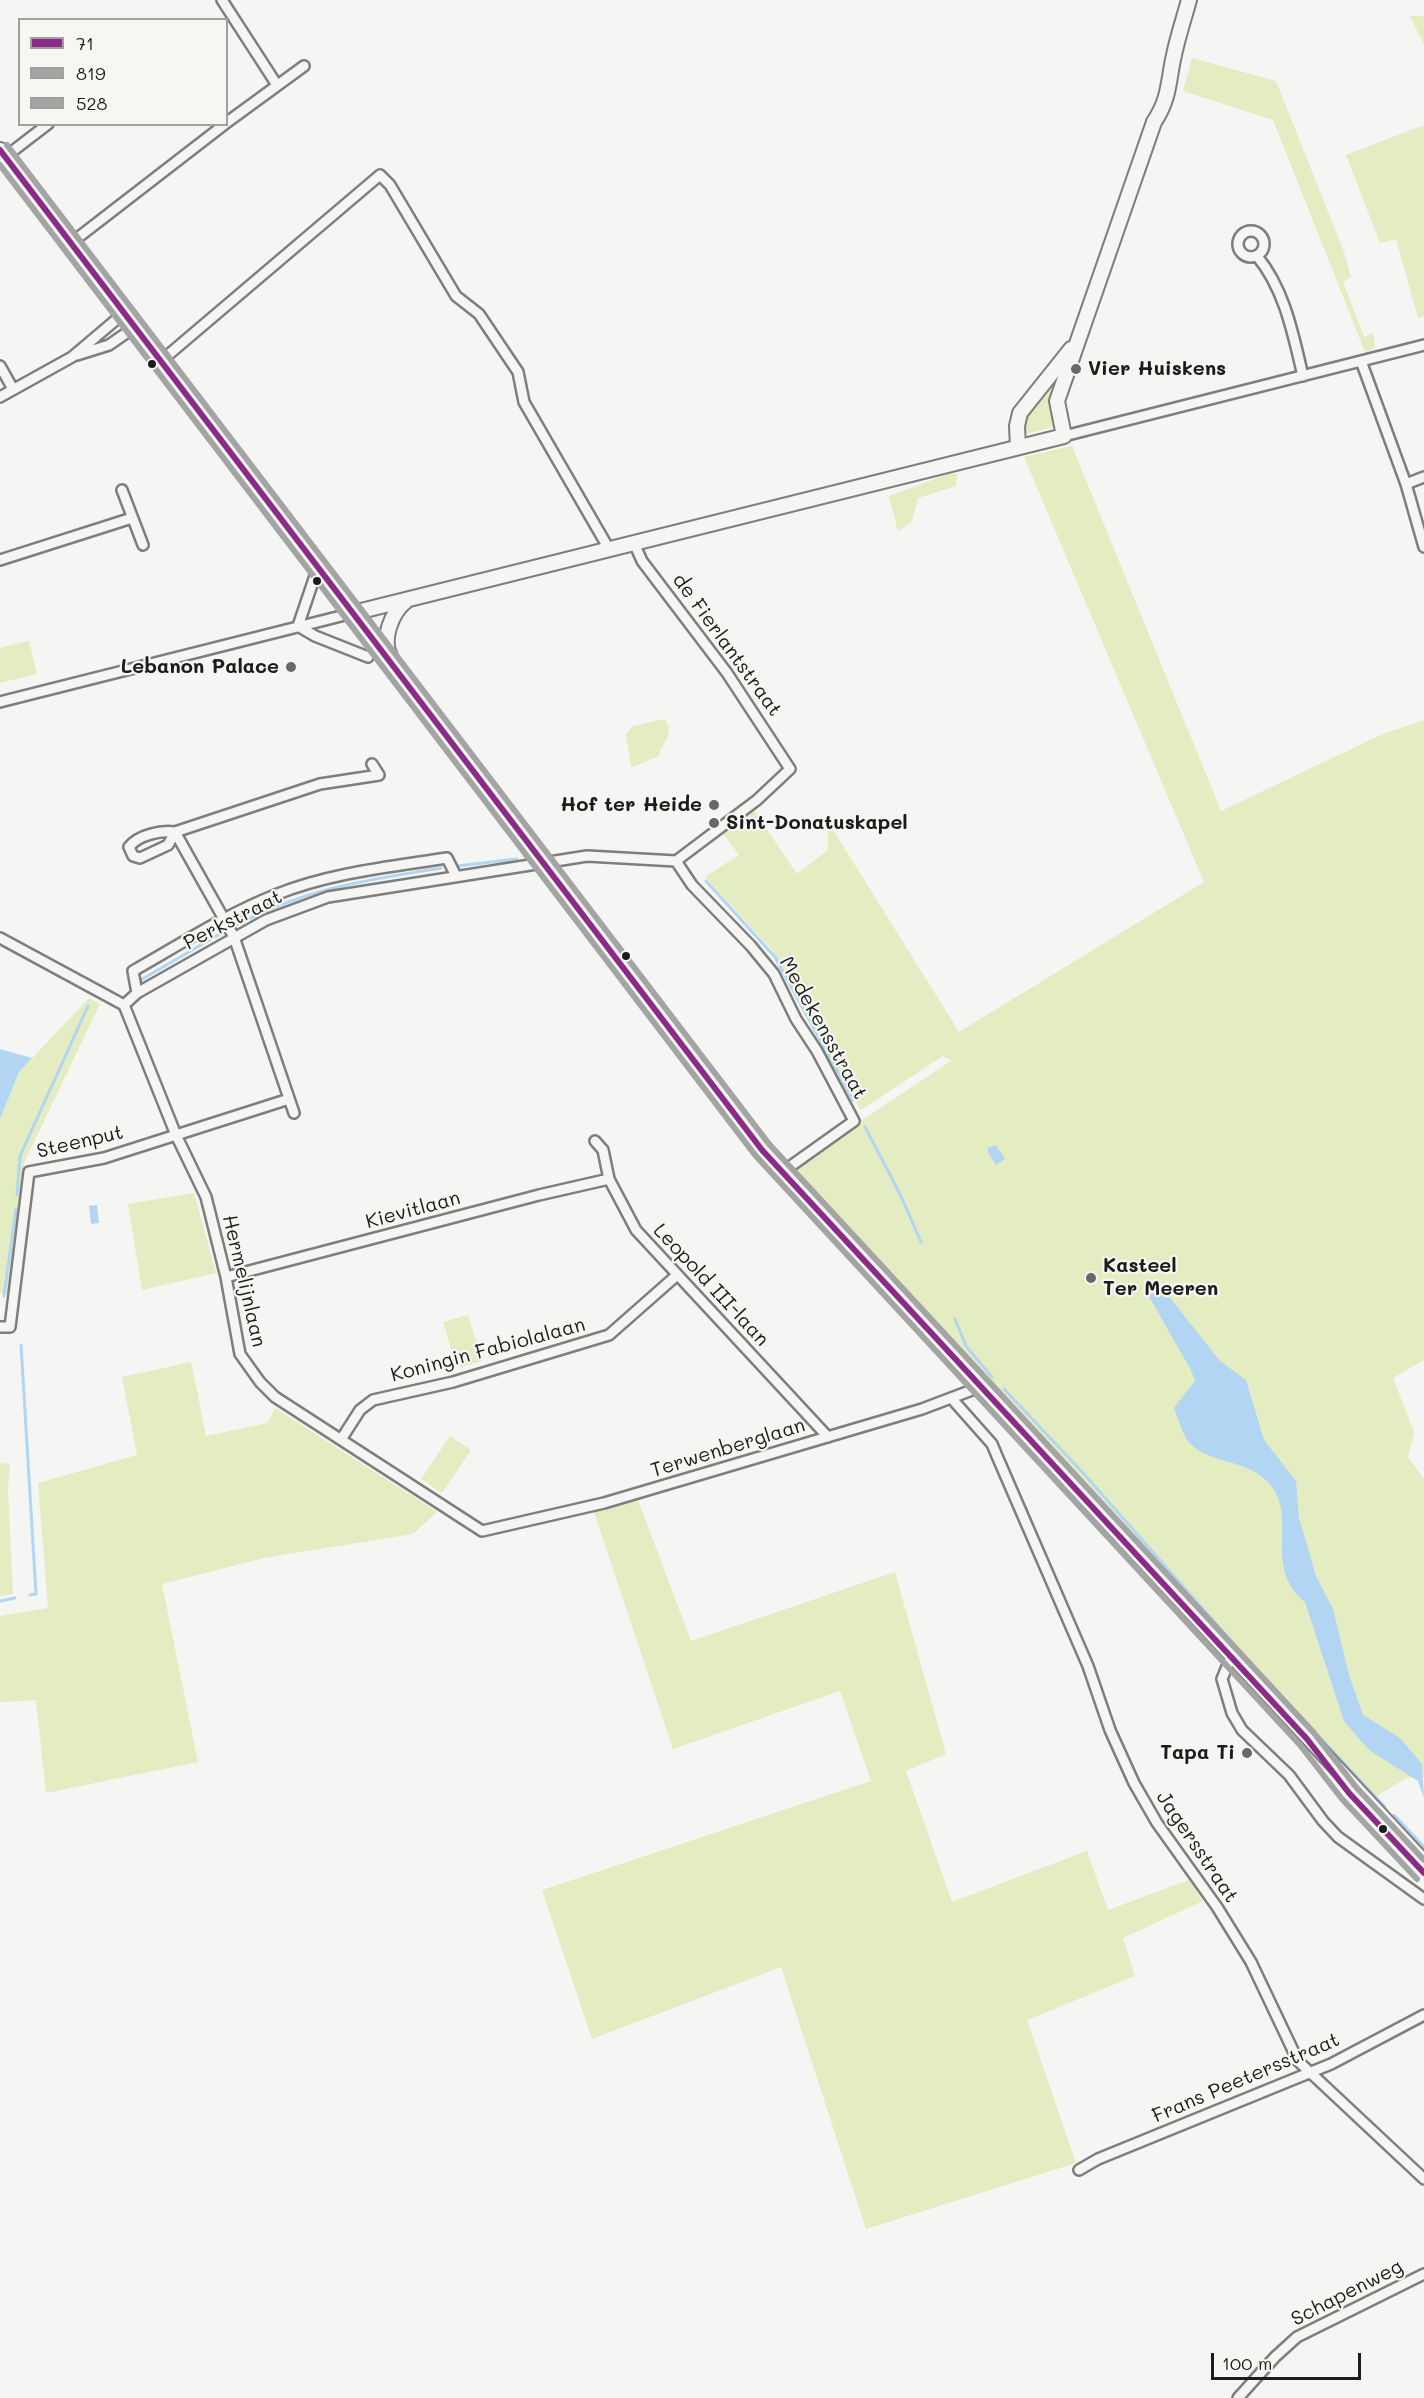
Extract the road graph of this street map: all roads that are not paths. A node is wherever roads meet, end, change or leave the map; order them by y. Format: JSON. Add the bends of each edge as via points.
{"nodes":[{"id":1,"x":222,"y":0,"type":"edge"},
{"id":2,"x":1190,"y":0,"type":"edge"},
{"id":3,"x":304,"y":66,"type":"dead end"},
{"id":4,"x":277,"y":85,"type":"junction"},
{"id":5,"x":228,"y":122,"type":"edge"},
{"id":6,"x":45,"y":126,"type":"edge"},
{"id":7,"x":223,"y":126,"type":"edge"},
{"id":8,"x":3,"y":154,"type":"edge"},
{"id":9,"x":71,"y":243,"type":"junction"},
{"id":10,"x":1257,"y":256,"type":"dead end"},
{"id":11,"x":124,"y":313,"type":"junction"},
{"id":12,"x":135,"y":327,"type":"junction"},
{"id":13,"x":1074,"y":345,"type":"junction"},
{"id":14,"x":1424,"y":345,"type":"edge"},
{"id":15,"x":72,"y":357,"type":"junction"},
{"id":16,"x":161,"y":361,"type":"junction"},
{"id":17,"x":1361,"y":361,"type":"junction"},
{"id":18,"x":0,"y":366,"type":"edge"},
{"id":19,"x":1303,"y":376,"type":"junction"},
{"id":20,"x":13,"y":389,"type":"junction"},
{"id":21,"x":0,"y":397,"type":"edge"},
{"id":22,"x":1064,"y":436,"type":"junction"},
{"id":23,"x":1018,"y":447,"type":"junction"},
{"id":24,"x":1424,"y":477,"type":"edge"},
{"id":25,"x":1406,"y":484,"type":"junction"},
{"id":26,"x":122,"y":490,"type":"dead end"},
{"id":27,"x":132,"y":518,"type":"junction"},
{"id":28,"x":634,"y":543,"type":"junction"},
{"id":29,"x":143,"y":545,"type":"dead end"},
{"id":30,"x":1424,"y":547,"type":"edge"},
{"id":31,"x":609,"y":549,"type":"junction"},
{"id":32,"x":0,"y":560,"type":"edge"},
{"id":33,"x":318,"y":567,"type":"junction"},
{"id":34,"x":408,"y":600,"type":"junction"},
{"id":35,"x":354,"y":613,"type":"junction"},
{"id":36,"x":298,"y":626,"type":"junction"},
{"id":37,"x":368,"y":657,"type":"dead end"},
{"id":38,"x":397,"y":668,"type":"junction"},
{"id":39,"x":0,"y":702,"type":"edge"},
{"id":40,"x":372,"y":764,"type":"dead end"},
{"id":41,"x":175,"y":832,"type":"junction"},
{"id":42,"x":676,"y":861,"type":"junction"},
{"id":43,"x":544,"y":863,"type":"junction"},
{"id":44,"x":456,"y":876,"type":"junction"},
{"id":45,"x":225,"y":918,"type":"junction"},
{"id":46,"x":234,"y":937,"type":"junction"},
{"id":47,"x":0,"y":938,"type":"edge"},
{"id":48,"x":137,"y":993,"type":"junction"},
{"id":49,"x":124,"y":1005,"type":"junction"},
{"id":50,"x":289,"y":1099,"type":"junction"},
{"id":51,"x":294,"y":1113,"type":"dead end"},
{"id":52,"x":176,"y":1135,"type":"junction"},
{"id":53,"x":595,"y":1141,"type":"dead end"},
{"id":54,"x":782,"y":1173,"type":"junction"},
{"id":55,"x":609,"y":1179,"type":"junction"},
{"id":56,"x":676,"y":1276,"type":"junction"},
{"id":57,"x":226,"y":1277,"type":"junction"},
{"id":58,"x":5,"y":1327,"type":"edge"},
{"id":59,"x":980,"y":1387,"type":"junction"},
{"id":60,"x":953,"y":1400,"type":"junction"},
{"id":61,"x":828,"y":1437,"type":"junction"},
{"id":62,"x":342,"y":1438,"type":"junction"},
{"id":63,"x":482,"y":1531,"type":"joint"},
{"id":64,"x":1231,"y":1657,"type":"junction"},
{"id":65,"x":1307,"y":1739,"type":"junction"},
{"id":66,"x":1424,"y":1862,"type":"edge"},
{"id":67,"x":1424,"y":1873,"type":"edge"},
{"id":68,"x":1424,"y":1899,"type":"edge"},
{"id":69,"x":1424,"y":2015,"type":"edge"},
{"id":70,"x":1313,"y":2072,"type":"junction"},
{"id":71,"x":1078,"y":2170,"type":"dead end"},
{"id":72,"x":1424,"y":2179,"type":"edge"},
{"id":73,"x":1424,"y":2274,"type":"edge"},
{"id":74,"x":1238,"y":2398,"type":"edge"}],
"edges":[{"from":1,"to":4,"type":"street"},
{"from":2,"to":13,"type":"main road","via":[[1168,92]]},
{"from":3,"to":4,"type":"street"},
{"from":4,"to":5,"type":"street"},
{"from":6,"to":8,"type":"street"},
{"from":7,"to":9,"type":"street"},
{"from":8,"to":9,"type":"main road"},
{"from":9,"to":11,"type":"main road"},
{"from":10,"to":19,"type":"street","via":[[1271,272],[1289,317]]},
{"from":11,"to":12,"type":"main road"},
{"from":11,"to":15,"type":"street"},
{"from":12,"to":15,"type":"street","via":[[109,345]]},
{"from":12,"to":16,"type":"main road"},
{"from":13,"to":22,"type":"main road","via":[[1057,401]]},
{"from":13,"to":23,"type":"main road","via":[[1020,413]]},
{"from":14,"to":17,"type":"street"},
{"from":15,"to":20,"type":"street"},
{"from":16,"to":31,"type":"street","via":[[380,175],[390,185],[456,296],[479,314],[518,372],[524,402]]},
{"from":16,"to":33,"type":"main road"},
{"from":17,"to":19,"type":"street"},
{"from":17,"to":25,"type":"street"},
{"from":18,"to":20,"type":"street"},
{"from":19,"to":22,"type":"street"},
{"from":20,"to":21,"type":"street"},
{"from":22,"to":23,"type":"main road"},
{"from":23,"to":28,"type":"main road"},
{"from":24,"to":25,"type":"street"},
{"from":25,"to":30,"type":"street"},
{"from":26,"to":27,"type":"street"},
{"from":27,"to":29,"type":"street"},
{"from":27,"to":32,"type":"street"},
{"from":28,"to":31,"type":"main road"},
{"from":28,"to":42,"type":"street","name":"de Fierlantstraat","via":[[642,561],[728,673],[790,769],[757,800]]},
{"from":31,"to":34,"type":"main road"},
{"from":33,"to":35,"type":"main road"},
{"from":33,"to":36,"type":"street"},
{"from":34,"to":35,"type":"main road"},
{"from":34,"to":38,"type":"main road","via":[[394,614],[387,640],[388,652]]},
{"from":35,"to":36,"type":"street"},
{"from":35,"to":38,"type":"main road"},
{"from":36,"to":37,"type":"street"},
{"from":36,"to":39,"type":"street"},
{"from":38,"to":43,"type":"main road"},
{"from":40,"to":41,"type":"street","via":[[379,775],[320,784]]},
{"from":41,"to":41,"type":"street","via":[[164,831],[134,841],[129,847],[133,856],[140,858],[168,845]]},
{"from":41,"to":45,"type":"street"},
{"from":42,"to":43,"type":"street","name":"Perkstraat","via":[[593,856]]},
{"from":42,"to":54,"type":"street","name":"Medekensstraat","via":[[688,880],[774,974],[854,1121]]},
{"from":43,"to":44,"type":"street","name":"Perkstraat"},
{"from":43,"to":54,"type":"main road"},
{"from":44,"to":45,"type":"street","via":[[447,858],[375,869],[276,895]]},
{"from":44,"to":46,"type":"street","name":"Perkstraat","via":[[328,897],[266,920]]},
{"from":45,"to":46,"type":"street"},
{"from":45,"to":48,"type":"street","via":[[133,971]]},
{"from":46,"to":48,"type":"street","name":"Perkstraat"},
{"from":46,"to":50,"type":"street"},
{"from":47,"to":49,"type":"street"},
{"from":48,"to":49,"type":"street","name":"Perkstraat"},
{"from":49,"to":52,"type":"street","name":"Hermelijnlaan"},
{"from":50,"to":51,"type":"street"},
{"from":50,"to":52,"type":"street","name":"Steenput"},
{"from":52,"to":57,"type":"street","name":"Hermelijnlaan","via":[[206,1197]]},
{"from":52,"to":58,"type":"street","name":"Steenput","via":[[104,1158],[29,1172]]},
{"from":53,"to":55,"type":"street","name":"Leopold III-laan","via":[[603,1150]]},
{"from":54,"to":59,"type":"main road"},
{"from":55,"to":56,"type":"street","name":"Leopold III-laan","via":[[636,1230]]},
{"from":55,"to":57,"type":"street","name":"Kievitlaan"},
{"from":56,"to":61,"type":"street","name":"Leopold III-laan"},
{"from":56,"to":62,"type":"street","name":"Koningin Fabiolalaan","via":[[609,1335],[453,1382],[373,1400],[360,1410]]},
{"from":57,"to":62,"type":"street","name":"Hermelijnlaan","via":[[240,1353],[260,1382],[275,1397]]},
{"from":59,"to":60,"type":"street","name":"Terwenberglaan"},
{"from":59,"to":64,"type":"main road"},
{"from":60,"to":61,"type":"street","name":"Terwenberglaan"},
{"from":60,"to":70,"type":"street","name":"Jagersstraat","via":[[992,1444],[1134,1783],[1251,1962],[1298,2061]]},
{"from":61,"to":63,"type":"street","name":"Terwenberglaan","via":[[604,1503]]},
{"from":62,"to":63,"type":"street","name":"Hermelijnlaan"},
{"from":64,"to":65,"type":"main road"},
{"from":64,"to":68,"type":"street","via":[[1222,1679],[1232,1713],[1242,1730],[1289,1775],[1338,1837]]},
{"from":65,"to":66,"type":"main road"},
{"from":65,"to":67,"type":"main road","via":[[1349,1794]]},
{"from":69,"to":70,"type":"street","name":"Frans Peetersstraat"},
{"from":70,"to":71,"type":"street","name":"Frans Peetersstraat"},
{"from":70,"to":72,"type":"street","name":"Jagersstraat"},
{"from":73,"to":74,"type":"street","name":"Schapenweg","via":[[1297,2337]]}]}
